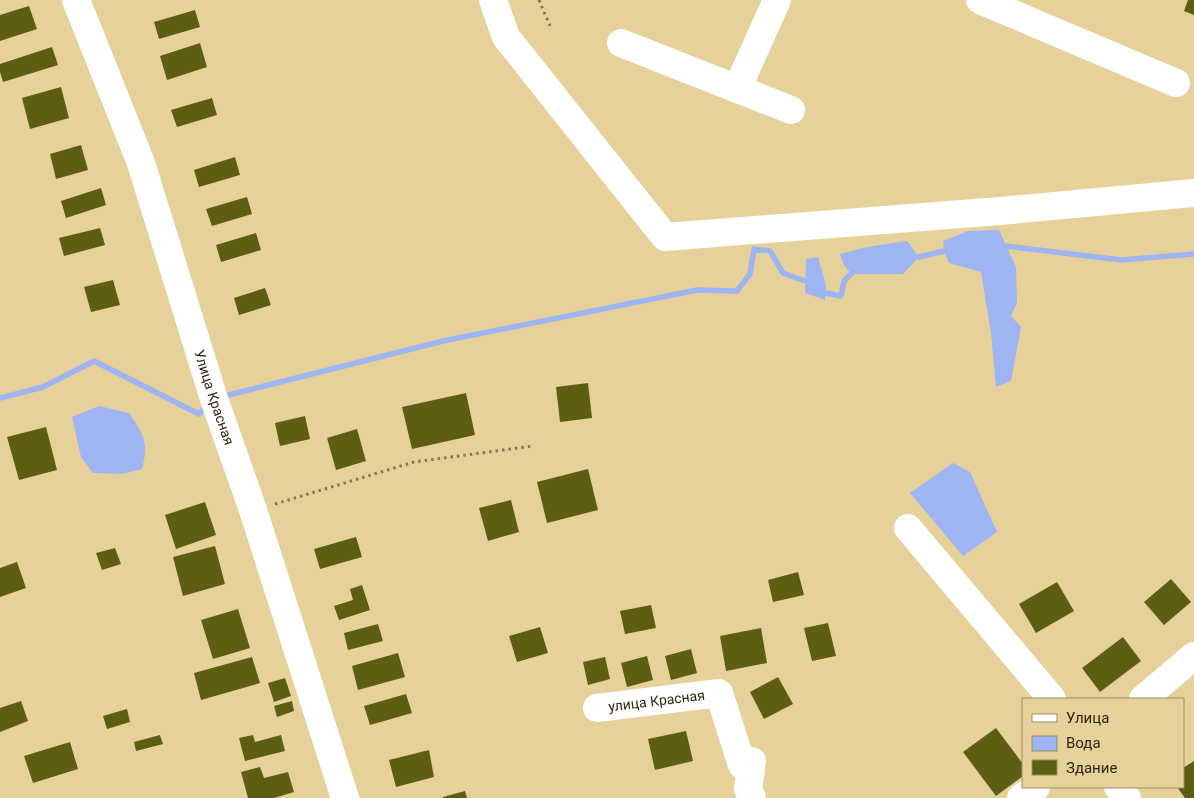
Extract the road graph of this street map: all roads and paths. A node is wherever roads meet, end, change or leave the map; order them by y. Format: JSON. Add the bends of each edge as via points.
{"nodes":[{"id":1,"x":76,"y":0,"type":"edge"},
{"id":2,"x":493,"y":0,"type":"edge"},
{"id":3,"x":539,"y":0,"type":"edge"},
{"id":4,"x":777,"y":0,"type":"edge"},
{"id":5,"x":980,"y":0,"type":"edge"},
{"id":6,"x":550,"y":26,"type":"dead end"},
{"id":7,"x":621,"y":43,"type":"dead end"},
{"id":8,"x":1176,"y":83,"type":"dead end"},
{"id":9,"x":737,"y":89,"type":"junction"},
{"id":10,"x":791,"y":110,"type":"dead end"},
{"id":11,"x":1194,"y":193,"type":"edge"},
{"id":12,"x":533,"y":446,"type":"dead end"},
{"id":13,"x":253,"y":510,"type":"junction"},
{"id":14,"x":908,"y":528,"type":"dead end"},
{"id":15,"x":1194,"y":656,"type":"edge"},
{"id":16,"x":1051,"y":698,"type":"edge"},
{"id":17,"x":1144,"y":698,"type":"edge"},
{"id":18,"x":597,"y":708,"type":"dead end"},
{"id":19,"x":1035,"y":788,"type":"edge"},
{"id":20,"x":1119,"y":788,"type":"edge"},
{"id":21,"x":344,"y":798,"type":"edge"},
{"id":22,"x":752,"y":798,"type":"edge"},
{"id":23,"x":1021,"y":798,"type":"edge"},
{"id":24,"x":1127,"y":798,"type":"edge"}],
"edges":[{"from":1,"to":13,"type":"street","name":"Улица Красная","via":[[141,163],[214,398]]},
{"from":2,"to":11,"type":"street","via":[[506,37],[665,237]]},
{"from":3,"to":6,"type":"path"},
{"from":4,"to":9,"type":"street"},
{"from":5,"to":8,"type":"street"},
{"from":7,"to":9,"type":"street"},
{"from":9,"to":10,"type":"street"},
{"from":12,"to":13,"type":"path","via":[[414,462]]},
{"from":13,"to":21,"type":"street","name":"Улица Красная"},
{"from":14,"to":16,"type":"street"},
{"from":15,"to":17,"type":"street"},
{"from":18,"to":22,"type":"street","name":"улица Красная","via":[[719,693],[742,765],[752,766],[748,789]]},
{"from":19,"to":23,"type":"street"},
{"from":20,"to":24,"type":"street"}]}
